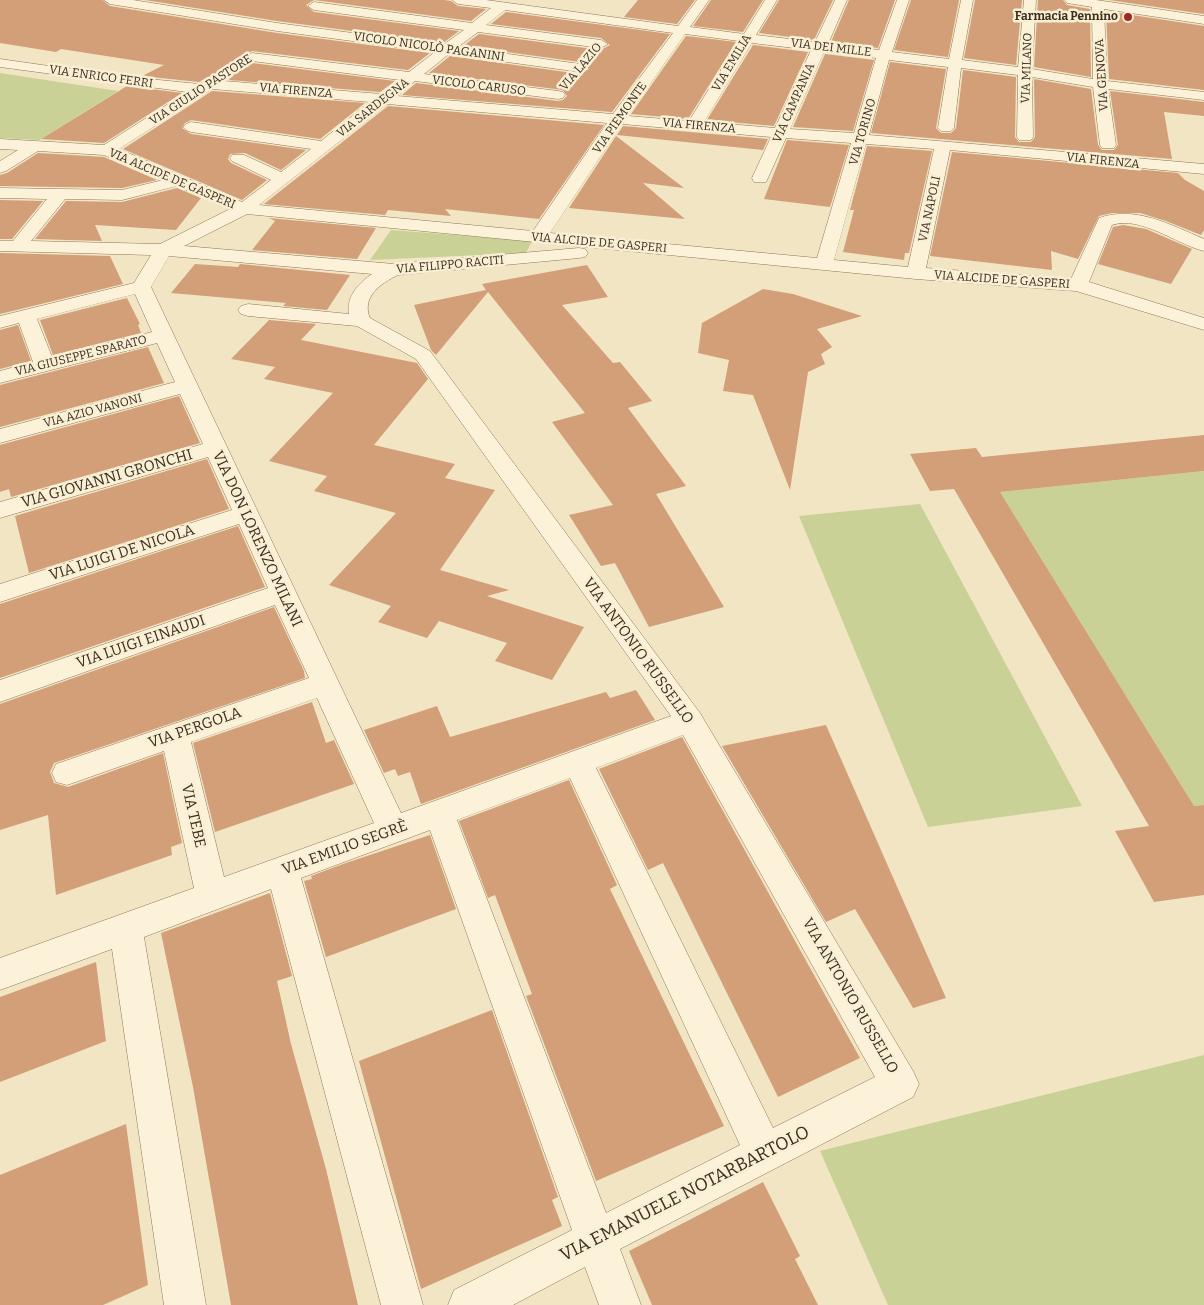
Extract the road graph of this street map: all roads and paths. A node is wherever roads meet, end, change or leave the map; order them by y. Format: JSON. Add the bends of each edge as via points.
{"nodes":[{"id":1,"x":110,"y":0,"type":"edge"},
{"id":2,"x":168,"y":0,"type":"edge"},
{"id":3,"x":458,"y":0,"type":"edge"},
{"id":4,"x":703,"y":0,"type":"edge"},
{"id":5,"x":770,"y":0,"type":"edge"},
{"id":6,"x":841,"y":0,"type":"edge"},
{"id":7,"x":903,"y":0,"type":"edge"},
{"id":8,"x":967,"y":0,"type":"edge"},
{"id":9,"x":1030,"y":0,"type":"edge"},
{"id":10,"x":1071,"y":0,"type":"edge"},
{"id":11,"x":1102,"y":2,"type":"edge"},
{"id":12,"x":319,"y":3,"type":"edge"},
{"id":13,"x":227,"y":4,"type":"dead end"},
{"id":14,"x":1184,"y":4,"type":"dead end"},
{"id":15,"x":502,"y":6,"type":"junction"},
{"id":16,"x":151,"y":7,"type":"junction"},
{"id":17,"x":1164,"y":14,"type":"junction"},
{"id":18,"x":199,"y":15,"type":"junction"},
{"id":19,"x":296,"y":20,"type":"junction"},
{"id":20,"x":1204,"y":20,"type":"edge"},
{"id":21,"x":620,"y":22,"type":"junction"},
{"id":22,"x":476,"y":27,"type":"junction"},
{"id":23,"x":681,"y":30,"type":"junction"},
{"id":24,"x":747,"y":38,"type":"junction"},
{"id":25,"x":600,"y":44,"type":"junction"},
{"id":26,"x":820,"y":46,"type":"junction"},
{"id":27,"x":446,"y":50,"type":"junction"},
{"id":28,"x":884,"y":54,"type":"junction"},
{"id":29,"x":252,"y":57,"type":"junction"},
{"id":30,"x":0,"y":63,"type":"edge"},
{"id":31,"x":955,"y":63,"type":"junction"},
{"id":32,"x":580,"y":68,"type":"junction"},
{"id":33,"x":1025,"y":72,"type":"junction"},
{"id":34,"x":411,"y":78,"type":"junction"},
{"id":35,"x":1100,"y":84,"type":"junction"},
{"id":36,"x":206,"y":87,"type":"junction"},
{"id":37,"x":558,"y":95,"type":"junction"},
{"id":38,"x":1204,"y":96,"type":"edge"},
{"id":39,"x":384,"y":99,"type":"junction"},
{"id":40,"x":542,"y":113,"type":"junction"},
{"id":41,"x":618,"y":120,"type":"junction"},
{"id":42,"x":694,"y":126,"type":"junction"},
{"id":43,"x":191,"y":128,"type":"dead end"},
{"id":44,"x":780,"y":133,"type":"junction"},
{"id":45,"x":944,"y":137,"type":"junction"},
{"id":46,"x":1025,"y":137,"type":"dead end"},
{"id":47,"x":861,"y":139,"type":"junction"},
{"id":48,"x":0,"y":144,"type":"edge"},
{"id":49,"x":1108,"y":145,"type":"dead end"},
{"id":50,"x":35,"y":146,"type":"junction"},
{"id":51,"x":325,"y":146,"type":"junction"},
{"id":52,"x":107,"y":150,"type":"junction"},
{"id":53,"x":238,"y":158,"type":"dead end"},
{"id":54,"x":0,"y":168,"type":"edge"},
{"id":55,"x":1196,"y":168,"type":"edge"},
{"id":56,"x":760,"y":178,"type":"dead end"},
{"id":57,"x":1204,"y":178,"type":"edge"},
{"id":58,"x":282,"y":179,"type":"junction"},
{"id":59,"x":179,"y":181,"type":"junction"},
{"id":60,"x":0,"y":193,"type":"edge"},
{"id":61,"x":60,"y":194,"type":"junction"},
{"id":62,"x":244,"y":209,"type":"junction"},
{"id":63,"x":538,"y":237,"type":"junction"},
{"id":64,"x":9,"y":246,"type":"edge"},
{"id":65,"x":1204,"y":246,"type":"edge"},
{"id":66,"x":647,"y":247,"type":"junction"},
{"id":67,"x":163,"y":250,"type":"junction"},
{"id":68,"x":824,"y":264,"type":"junction"},
{"id":69,"x":394,"y":270,"type":"junction"},
{"id":70,"x":916,"y":273,"type":"junction"},
{"id":71,"x":1078,"y":286,"type":"junction"},
{"id":72,"x":141,"y":287,"type":"junction"},
{"id":73,"x":248,"y":310,"type":"dead end"},
{"id":74,"x":26,"y":315,"type":"junction"},
{"id":75,"x":362,"y":321,"type":"junction"},
{"id":76,"x":0,"y":322,"type":"edge"},
{"id":77,"x":1204,"y":324,"type":"edge"},
{"id":78,"x":163,"y":335,"type":"junction"},
{"id":79,"x":44,"y":366,"type":"junction"},
{"id":80,"x":0,"y":377,"type":"edge"},
{"id":81,"x":186,"y":386,"type":"junction"},
{"id":82,"x":0,"y":436,"type":"edge"},
{"id":83,"x":215,"y":448,"type":"junction"},
{"id":84,"x":0,"y":510,"type":"edge"},
{"id":85,"x":245,"y":514,"type":"junction"},
{"id":86,"x":0,"y":593,"type":"edge"},
{"id":87,"x":282,"y":593,"type":"junction"},
{"id":88,"x":324,"y":684,"type":"junction"},
{"id":89,"x":0,"y":690,"type":"edge"},
{"id":90,"x":690,"y":721,"type":"junction"},
{"id":91,"x":175,"y":736,"type":"junction"},
{"id":92,"x":578,"y":763,"type":"junction"},
{"id":93,"x":67,"y":773,"type":"dead end"},
{"id":94,"x":439,"y":814,"type":"junction"},
{"id":95,"x":393,"y":830,"type":"junction"},
{"id":96,"x":282,"y":871,"type":"junction"},
{"id":97,"x":212,"y":896,"type":"junction"},
{"id":98,"x":126,"y":928,"type":"junction"},
{"id":99,"x":0,"y":974,"type":"edge"},
{"id":100,"x":900,"y":1084,"type":"joint"},
{"id":101,"x":765,"y":1154,"type":"junction"},
{"id":102,"x":596,"y":1240,"type":"junction"},
{"id":103,"x":185,"y":1305,"type":"edge"},
{"id":104,"x":402,"y":1305,"type":"edge"},
{"id":105,"x":469,"y":1305,"type":"edge"},
{"id":106,"x":620,"y":1305,"type":"edge"}],
"edges":[{"from":1,"to":16,"type":"street","name":"VICOLO NICOLÒ PAGANINI"},
{"from":2,"to":16,"type":"street"},
{"from":3,"to":15,"type":"street","name":"VIA DEI MILLE"},
{"from":4,"to":23,"type":"street","name":"VIA PIEMONTE"},
{"from":5,"to":24,"type":"street","name":"VIA EMILIA"},
{"from":6,"to":26,"type":"street","name":"VIA CAMPANIA"},
{"from":7,"to":28,"type":"street","name":"VIA TORINO"},
{"from":8,"to":31,"type":"street","name":"VIA NAPOLI"},
{"from":9,"to":33,"type":"street","name":"VIA MILANO"},
{"from":10,"to":11,"type":"street"},
{"from":11,"to":17,"type":"street"},
{"from":11,"to":35,"type":"street","name":"VIA GENOVA"},
{"from":12,"to":19,"type":"street","name":"VICOLO NICOLÒ PAGANINI"},
{"from":12,"to":22,"type":"street","name":"VICOLO NICOLÒ PAGANINI"},
{"from":13,"to":18,"type":"street"},
{"from":14,"to":17,"type":"street"},
{"from":15,"to":21,"type":"street","name":"VIA DEI MILLE"},
{"from":15,"to":22,"type":"street","name":"VIA SARDEGNA"},
{"from":16,"to":18,"type":"street","name":"VICOLO NICOLÒ PAGANINI"},
{"from":17,"to":20,"type":"street"},
{"from":18,"to":19,"type":"street","name":"VICOLO NICOLÒ PAGANINI","via":[[277,26]]},
{"from":19,"to":27,"type":"street","name":"VICOLO NICOLÒ PAGANINI"},
{"from":19,"to":29,"type":"street","name":"VIA GIULIO PASTORE"},
{"from":21,"to":23,"type":"street","name":"VIA DEI MILLE"},
{"from":21,"to":25,"type":"street","name":"VIA LAZIO"},
{"from":22,"to":25,"type":"street","name":"VICOLO NICOLÒ PAGANINI"},
{"from":22,"to":27,"type":"street","name":"VIA SARDEGNA"},
{"from":23,"to":24,"type":"street","name":"VIA DEI MILLE"},
{"from":23,"to":41,"type":"street","name":"VIA PIEMONTE"},
{"from":24,"to":26,"type":"street","name":"VIA DEI MILLE"},
{"from":24,"to":42,"type":"street","name":"VIA EMILIA"},
{"from":25,"to":32,"type":"street","name":"VIA LAZIO"},
{"from":26,"to":28,"type":"street","name":"VIA DEI MILLE"},
{"from":26,"to":44,"type":"street","name":"VIA CAMPANIA"},
{"from":27,"to":32,"type":"street","name":"VICOLO NICOLÒ PAGANINI"},
{"from":27,"to":34,"type":"street","name":"VIA SARDEGNA"},
{"from":28,"to":31,"type":"street","name":"VIA DEI MILLE"},
{"from":28,"to":47,"type":"street","name":"VIA TORINO"},
{"from":29,"to":34,"type":"street","name":"VICOLO CARUSO"},
{"from":29,"to":36,"type":"street","name":"VIA GIULIO PASTORE"},
{"from":30,"to":36,"type":"street","name":"VIA ENRICO FERRI","via":[[119,80]]},
{"from":31,"to":33,"type":"street","name":"VIA DEI MILLE"},
{"from":31,"to":45,"type":"street","name":"VIA NAPOLI"},
{"from":32,"to":37,"type":"street","name":"VIA LAZIO"},
{"from":33,"to":35,"type":"street","name":"VIA DEI MILLE"},
{"from":33,"to":46,"type":"street","name":"VIA MILANO"},
{"from":34,"to":37,"type":"street","name":"VICOLO CARUSO"},
{"from":34,"to":39,"type":"street","name":"VIA SARDEGNA"},
{"from":35,"to":38,"type":"street","name":"VIA DEI MILLE"},
{"from":35,"to":49,"type":"street","name":"VIA GENOVA"},
{"from":36,"to":39,"type":"street","name":"VIA FIRENZA"},
{"from":36,"to":52,"type":"street","name":"VIA GIULIO PASTORE"},
{"from":37,"to":40,"type":"street","name":"VIA LAZIO"},
{"from":39,"to":40,"type":"street","name":"VIA FIRENZA"},
{"from":39,"to":51,"type":"street","name":"VIA SARDEGNA"},
{"from":40,"to":41,"type":"street","name":"VIA FIRENZA"},
{"from":41,"to":42,"type":"street","name":"VIA FIRENZA"},
{"from":41,"to":63,"type":"street","name":"VIA PIEMONTE"},
{"from":42,"to":44,"type":"street","name":"VIA FIRENZA"},
{"from":43,"to":51,"type":"street"},
{"from":44,"to":47,"type":"street","name":"VIA FIRENZA"},
{"from":44,"to":56,"type":"street","name":"VIA CAMPANIA"},
{"from":45,"to":47,"type":"street","name":"VIA FIRENZA"},
{"from":45,"to":55,"type":"street","name":"VIA FIRENZA","via":[[1143,165]]},
{"from":45,"to":70,"type":"street","name":"VIA NAPOLI"},
{"from":47,"to":68,"type":"street","name":"VIA TORINO"},
{"from":48,"to":50,"type":"street","name":"VIA ALCIDE DE GASPERI"},
{"from":50,"to":52,"type":"street","name":"VIA ALCIDE DE GASPERI"},
{"from":50,"to":54,"type":"street"},
{"from":51,"to":58,"type":"street","name":"VIA SARDEGNA"},
{"from":52,"to":59,"type":"street","name":"VIA ALCIDE DE GASPERI"},
{"from":53,"to":58,"type":"street"},
{"from":55,"to":57,"type":"street"},
{"from":58,"to":62,"type":"street","name":"VIA SARDEGNA"},
{"from":59,"to":61,"type":"street","via":[[122,195]]},
{"from":59,"to":62,"type":"street","name":"VIA ALCIDE DE GASPERI"},
{"from":60,"to":61,"type":"street"},
{"from":61,"to":64,"type":"street"},
{"from":62,"to":63,"type":"street","name":"VIA ALCIDE DE GASPERI"},
{"from":62,"to":67,"type":"street","name":"VIA SARDEGNA"},
{"from":63,"to":66,"type":"street","name":"VIA ALCIDE DE GASPERI"},
{"from":64,"to":67,"type":"street","name":"VIA FILIPPO RACITI"},
{"from":65,"to":71,"type":"street","via":[[1142,221],[1108,220]]},
{"from":66,"to":68,"type":"street","name":"VIA ALCIDE DE GASPERI"},
{"from":66,"to":69,"type":"street","name":"VIA FILIPPO RACITI"},
{"from":67,"to":69,"type":"street","name":"VIA FILIPPO RACITI"},
{"from":67,"to":72,"type":"street"},
{"from":68,"to":70,"type":"street","name":"VIA ALCIDE DE GASPERI"},
{"from":69,"to":75,"type":"street","via":[[373,281],[361,295],[357,308]]},
{"from":70,"to":71,"type":"street","name":"VIA ALCIDE DE GASPERI"},
{"from":71,"to":77,"type":"street","name":"VIA ALCIDE DE GASPERI"},
{"from":72,"to":74,"type":"street"},
{"from":72,"to":78,"type":"street","name":"VIA DON LORENZO MILANI"},
{"from":73,"to":75,"type":"street"},
{"from":74,"to":76,"type":"street"},
{"from":74,"to":79,"type":"street"},
{"from":75,"to":90,"type":"street","name":"VIA ANTONIO RUSSELLO","via":[[423,355]]},
{"from":78,"to":79,"type":"street","name":"VIA GIUSEPPE SPARATO"},
{"from":78,"to":81,"type":"street","name":"VIA DON LORENZO MILANI"},
{"from":79,"to":80,"type":"street","name":"VIA GIUSEPPE SPARATO"},
{"from":81,"to":82,"type":"street","name":"VIA AZIO VANONI"},
{"from":81,"to":83,"type":"street","name":"VIA DON LORENZO MILANI"},
{"from":83,"to":84,"type":"street","name":"VIA GIOVANNI GRONCHI"},
{"from":83,"to":85,"type":"street","name":"VIA DON LORENZO MILANI"},
{"from":85,"to":86,"type":"street","name":"VIA LUIGI DE NICOLA"},
{"from":85,"to":87,"type":"street","name":"VIA DON LORENZO MILANI"},
{"from":87,"to":88,"type":"street","name":"VIA DON LORENZO MILANI"},
{"from":87,"to":89,"type":"street","name":"VIA LUIGI EINAUDI"},
{"from":88,"to":91,"type":"street","name":"VIA PERGOLA"},
{"from":88,"to":95,"type":"street","name":"VIA DON LORENZO MILANI"},
{"from":90,"to":92,"type":"street","name":"VIA EMILIO SEGRÈ"},
{"from":90,"to":100,"type":"street","name":"VIA ANTONIO RUSSELLO"},
{"from":91,"to":93,"type":"street","name":"VIA PERGOLA"},
{"from":91,"to":97,"type":"street","name":"VIA TEBE"},
{"from":92,"to":94,"type":"street","name":"VIA EMILIO SEGRÈ"},
{"from":92,"to":101,"type":"street"},
{"from":94,"to":95,"type":"street","name":"VIA EMILIO SEGRÈ"},
{"from":94,"to":102,"type":"street"},
{"from":95,"to":96,"type":"street","name":"VIA EMILIO SEGRÈ"},
{"from":96,"to":97,"type":"street","name":"VIA EMILIO SEGRÈ"},
{"from":96,"to":104,"type":"street"},
{"from":97,"to":98,"type":"street","name":"VIA EMILIO SEGRÈ"},
{"from":98,"to":99,"type":"street","name":"VIA EMILIO SEGRÈ"},
{"from":98,"to":103,"type":"street"},
{"from":100,"to":101,"type":"street","name":"VIA EMANUELE NOTARBARTOLO"},
{"from":101,"to":102,"type":"street","name":"VIA EMANUELE NOTARBARTOLO"},
{"from":102,"to":105,"type":"street","name":"VIA EMANUELE NOTARBARTOLO"},
{"from":102,"to":106,"type":"street"}]}
